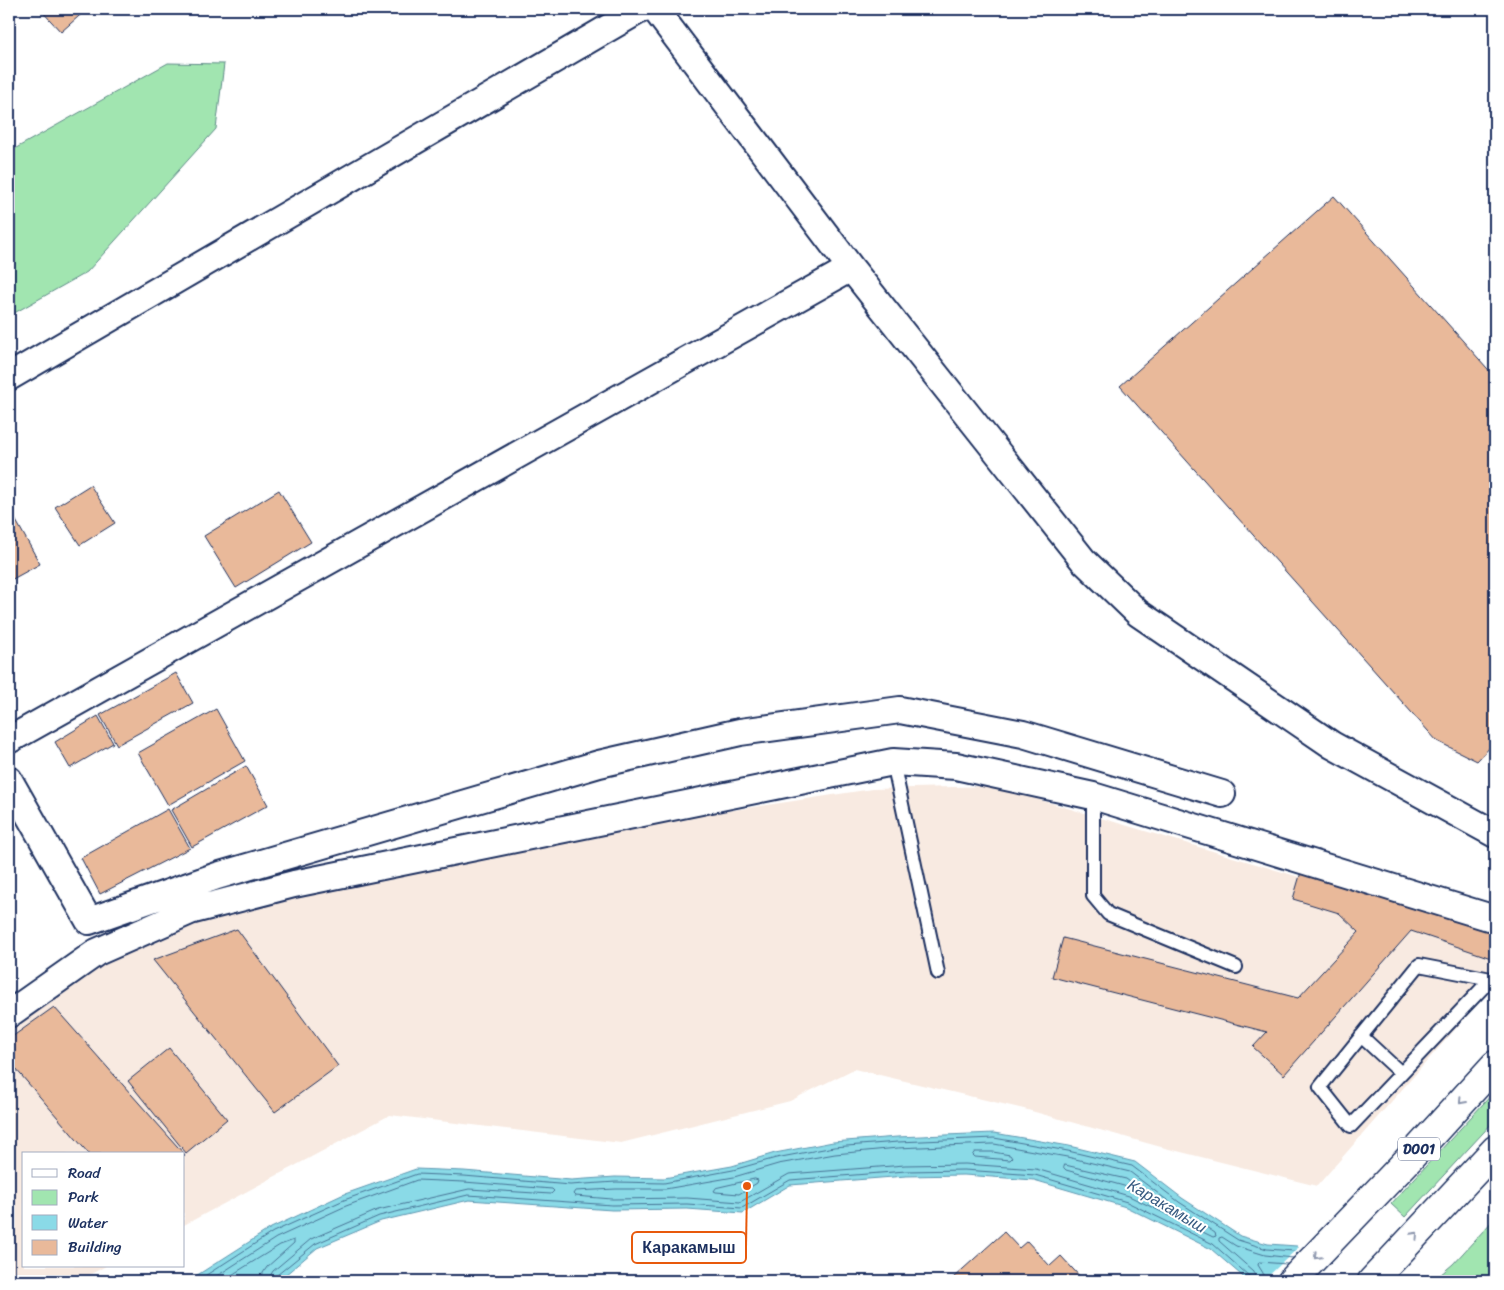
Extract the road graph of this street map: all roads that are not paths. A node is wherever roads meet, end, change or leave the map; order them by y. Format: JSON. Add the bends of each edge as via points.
{"nodes":[{"id":1,"x":641,"y":9,"type":"edge"},
{"id":2,"x":655,"y":9,"type":"edge"},
{"id":3,"x":850,"y":268,"type":"junction"},
{"id":4,"x":9,"y":377,"type":"edge"},
{"id":5,"x":9,"y":740,"type":"edge"},
{"id":6,"x":893,"y":762,"type":"junction"},
{"id":7,"x":9,"y":780,"type":"edge"},
{"id":8,"x":1222,"y":794,"type":"dead end"},
{"id":9,"x":1093,"y":796,"type":"junction"},
{"id":10,"x":1495,"y":834,"type":"edge"},
{"id":11,"x":1495,"y":919,"type":"edge"},
{"id":12,"x":1236,"y":967,"type":"dead end"},
{"id":13,"x":938,"y":972,"type":"dead end"},
{"id":14,"x":1493,"y":979,"type":"edge"},
{"id":15,"x":9,"y":1014,"type":"edge"},
{"id":16,"x":1361,"y":1036,"type":"junction"},
{"id":17,"x":1495,"y":1065,"type":"edge"},
{"id":18,"x":1401,"y":1073,"type":"junction"},
{"id":19,"x":1495,"y":1150,"type":"edge"},
{"id":20,"x":1377,"y":1276,"type":"edge"},
{"id":21,"x":1292,"y":1281,"type":"edge"}],
"edges":[{"from":1,"to":4,"type":"street"},
{"from":2,"to":3,"type":"street"},
{"from":3,"to":5,"type":"street"},
{"from":3,"to":10,"type":"street","via":[[1083,560],[1138,613],[1332,745]]},
{"from":6,"to":9,"type":"street","via":[[956,766]]},
{"from":6,"to":13,"type":"lane"},
{"from":6,"to":15,"type":"street","via":[[294,884],[190,911],[97,952]]},
{"from":7,"to":8,"type":"street","via":[[89,921],[217,876],[599,764],[740,732],[900,710],[1023,734]]},
{"from":9,"to":11,"type":"street"},
{"from":9,"to":12,"type":"lane","via":[[1093,896],[1108,914]]},
{"from":14,"to":16,"type":"lane","via":[[1418,964]]},
{"from":14,"to":18,"type":"lane"},
{"from":16,"to":18,"type":"lane"},
{"from":16,"to":18,"type":"lane","via":[[1320,1087],[1351,1126]]},
{"from":17,"to":21,"type":"highway","number":"D001","one_way":true},
{"from":20,"to":19,"type":"highway","one_way":true}]}
